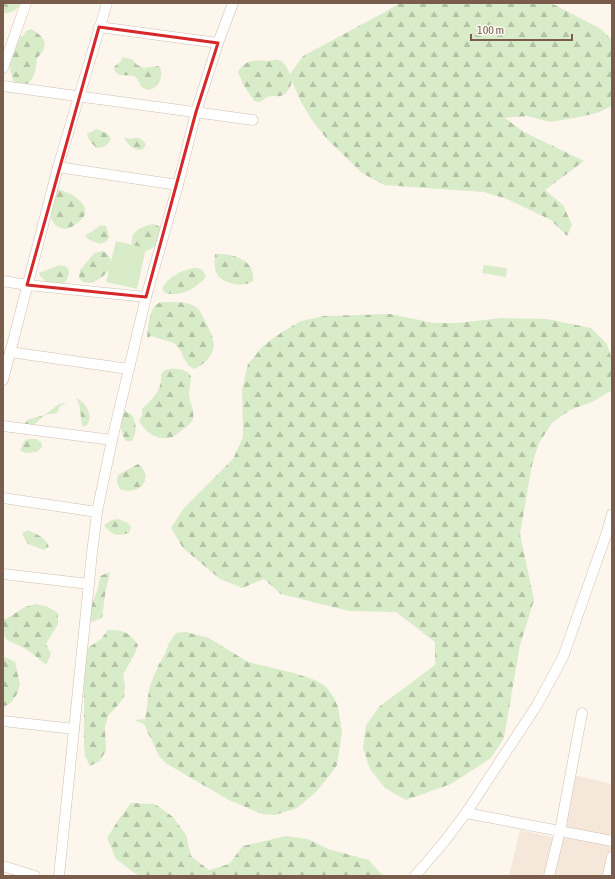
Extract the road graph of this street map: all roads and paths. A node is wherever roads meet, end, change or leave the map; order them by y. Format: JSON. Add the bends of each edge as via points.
{"nodes":[{"id":1,"x":26,"y":3,"type":"edge"},
{"id":2,"x":107,"y":3,"type":"edge"},
{"id":3,"x":233,"y":3,"type":"edge"},
{"id":4,"x":100,"y":27,"type":"junction"},
{"id":5,"x":218,"y":43,"type":"junction"},
{"id":6,"x":3,"y":68,"type":"edge"},
{"id":7,"x":3,"y":86,"type":"edge"},
{"id":8,"x":79,"y":96,"type":"junction"},
{"id":9,"x":196,"y":112,"type":"junction"},
{"id":10,"x":253,"y":120,"type":"dead end"},
{"id":11,"x":58,"y":167,"type":"junction"},
{"id":12,"x":178,"y":185,"type":"junction"},
{"id":13,"x":3,"y":281,"type":"edge"},
{"id":14,"x":27,"y":285,"type":"junction"},
{"id":15,"x":146,"y":297,"type":"junction"},
{"id":16,"x":10,"y":352,"type":"junction"},
{"id":17,"x":129,"y":369,"type":"junction"},
{"id":18,"x":3,"y":380,"type":"edge"},
{"id":19,"x":3,"y":426,"type":"edge"},
{"id":20,"x":112,"y":440,"type":"junction"},
{"id":21,"x":3,"y":498,"type":"edge"},
{"id":22,"x":97,"y":512,"type":"junction"},
{"id":23,"x":612,"y":514,"type":"edge"},
{"id":24,"x":3,"y":574,"type":"edge"},
{"id":25,"x":89,"y":584,"type":"junction"},
{"id":26,"x":582,"y":713,"type":"dead end"},
{"id":27,"x":3,"y":721,"type":"edge"},
{"id":28,"x":74,"y":729,"type":"junction"},
{"id":29,"x":466,"y":813,"type":"junction"},
{"id":30,"x":560,"y":831,"type":"junction"},
{"id":31,"x":612,"y":841,"type":"edge"},
{"id":32,"x":612,"y":857,"type":"edge"},
{"id":33,"x":3,"y":866,"type":"edge"},
{"id":34,"x":35,"y":876,"type":"edge"},
{"id":35,"x":59,"y":876,"type":"edge"},
{"id":36,"x":414,"y":876,"type":"edge"},
{"id":37,"x":549,"y":876,"type":"edge"},
{"id":38,"x":608,"y":876,"type":"edge"}],
"edges":[{"from":1,"to":6,"type":"street"},
{"from":2,"to":4,"type":"street"},
{"from":3,"to":5,"type":"street"},
{"from":4,"to":5,"type":"street"},
{"from":4,"to":8,"type":"street"},
{"from":5,"to":9,"type":"street"},
{"from":7,"to":8,"type":"street"},
{"from":8,"to":9,"type":"street"},
{"from":8,"to":11,"type":"street"},
{"from":9,"to":10,"type":"street"},
{"from":9,"to":12,"type":"street"},
{"from":11,"to":12,"type":"street"},
{"from":11,"to":14,"type":"street"},
{"from":12,"to":15,"type":"street"},
{"from":13,"to":14,"type":"street"},
{"from":14,"to":15,"type":"street"},
{"from":14,"to":16,"type":"street"},
{"from":15,"to":17,"type":"street"},
{"from":16,"to":17,"type":"street"},
{"from":16,"to":18,"type":"street"},
{"from":17,"to":20,"type":"street"},
{"from":19,"to":20,"type":"street"},
{"from":20,"to":22,"type":"street"},
{"from":21,"to":22,"type":"street"},
{"from":22,"to":25,"type":"street"},
{"from":23,"to":29,"type":"street","via":[[563,657],[536,705]]},
{"from":24,"to":25,"type":"street"},
{"from":25,"to":28,"type":"street"},
{"from":26,"to":30,"type":"street"},
{"from":27,"to":28,"type":"street"},
{"from":28,"to":35,"type":"street"},
{"from":29,"to":30,"type":"street"},
{"from":29,"to":36,"type":"street"},
{"from":30,"to":31,"type":"street"},
{"from":30,"to":37,"type":"street"},
{"from":32,"to":38,"type":"street"},
{"from":33,"to":34,"type":"street"}]}
